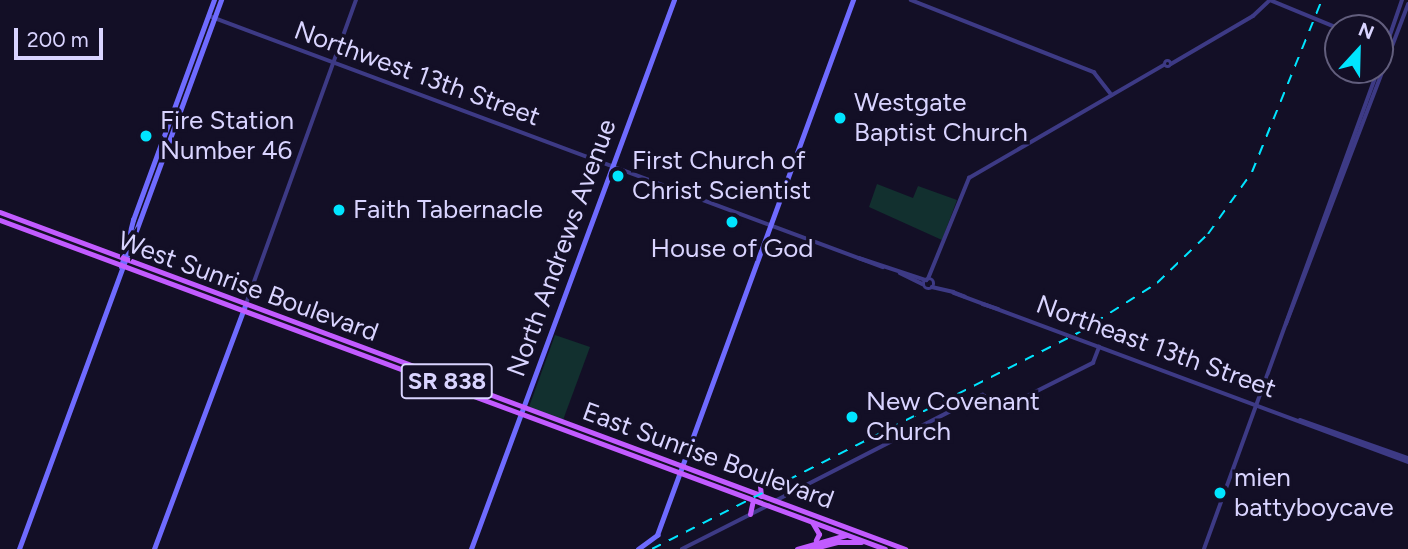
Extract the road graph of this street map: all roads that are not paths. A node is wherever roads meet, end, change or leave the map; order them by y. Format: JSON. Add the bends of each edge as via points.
{"nodes":[{"id":1,"x":214,"y":0,"type":"edge"},
{"id":2,"x":221,"y":0,"type":"edge"},
{"id":3,"x":356,"y":0,"type":"edge"},
{"id":4,"x":674,"y":0,"type":"edge"},
{"id":5,"x":853,"y":0,"type":"edge"},
{"id":6,"x":911,"y":0,"type":"edge"},
{"id":7,"x":1270,"y":0,"type":"edge"},
{"id":8,"x":1402,"y":1,"type":"edge"},
{"id":9,"x":1408,"y":4,"type":"edge"},
{"id":10,"x":211,"y":18,"type":"junction"},
{"id":11,"x":1324,"y":22,"type":"edge"},
{"id":12,"x":1394,"y":29,"type":"edge"},
{"id":13,"x":1394,"y":36,"type":"edge"},
{"id":14,"x":332,"y":64,"type":"junction"},
{"id":15,"x":1373,"y":84,"type":"edge"},
{"id":16,"x":1375,"y":84,"type":"edge"},
{"id":17,"x":1112,"y":95,"type":"junction"},
{"id":18,"x":612,"y":166,"type":"junction"},
{"id":19,"x":0,"y":212,"type":"edge"},
{"id":20,"x":0,"y":220,"type":"edge"},
{"id":21,"x":29,"y":225,"type":"junction"},
{"id":22,"x":770,"y":225,"type":"junction"},
{"id":23,"x":18,"y":228,"type":"junction"},
{"id":24,"x":122,"y":263,"type":"junction"},
{"id":25,"x":929,"y":282,"type":"junction"},
{"id":26,"x":244,"y":309,"type":"junction"},
{"id":27,"x":1286,"y":324,"type":"junction"},
{"id":28,"x":333,"y":339,"type":"junction"},
{"id":29,"x":323,"y":343,"type":"junction"},
{"id":30,"x":1099,"y":347,"type":"junction"},
{"id":31,"x":444,"y":380,"type":"junction"},
{"id":32,"x":431,"y":383,"type":"junction"},
{"id":33,"x":1256,"y":405,"type":"junction"},
{"id":34,"x":522,"y":412,"type":"junction"},
{"id":35,"x":601,"y":441,"type":"junction"},
{"id":36,"x":1408,"y":460,"type":"edge"},
{"id":37,"x":681,"y":471,"type":"junction"},
{"id":38,"x":760,"y":486,"type":"dead end"},
{"id":39,"x":749,"y":492,"type":"junction"},
{"id":40,"x":737,"y":494,"type":"junction"},
{"id":41,"x":761,"y":496,"type":"junction"},
{"id":42,"x":752,"y":500,"type":"junction"},
{"id":43,"x":775,"y":501,"type":"junction"},
{"id":44,"x":767,"y":506,"type":"junction"},
{"id":45,"x":750,"y":514,"type":"junction"},
{"id":46,"x":812,"y":522,"type":"junction"},
{"id":47,"x":849,"y":535,"type":"junction"},
{"id":48,"x":880,"y":540,"type":"junction"},
{"id":49,"x":814,"y":541,"type":"junction"},
{"id":50,"x":871,"y":544,"type":"junction"},
{"id":51,"x":19,"y":549,"type":"edge"},
{"id":52,"x":154,"y":549,"type":"edge"},
{"id":53,"x":471,"y":549,"type":"edge"},
{"id":54,"x":638,"y":549,"type":"edge"},
{"id":55,"x":681,"y":549,"type":"edge"},
{"id":56,"x":797,"y":549,"type":"edge"},
{"id":57,"x":811,"y":549,"type":"edge"},
{"id":58,"x":885,"y":549,"type":"edge"},
{"id":59,"x":905,"y":549,"type":"edge"},
{"id":60,"x":1204,"y":549,"type":"edge"}],
"edges":[{"from":1,"to":10,"type":"main road"},
{"from":2,"to":10,"type":"main road"},
{"from":3,"to":14,"type":"street"},
{"from":4,"to":18,"type":"main road","name":"North Andrews Avenue"},
{"from":5,"to":22,"type":"main road"},
{"from":6,"to":17,"type":"street","via":[[1094,72]]},
{"from":7,"to":11,"type":"street"},
{"from":7,"to":17,"type":"street","via":[[1252,16]]},
{"from":8,"to":9,"type":"street"},
{"from":8,"to":12,"type":"street"},
{"from":9,"to":13,"type":"street"},
{"from":10,"to":14,"type":"street","name":"Northwest 13th Street"},
{"from":10,"to":24,"type":"main road"},
{"from":14,"to":18,"type":"street","name":"Northwest 13th Street"},
{"from":14,"to":26,"type":"street"},
{"from":15,"to":27,"type":"street"},
{"from":16,"to":27,"type":"street"},
{"from":17,"to":25,"type":"street","via":[[969,177]]},
{"from":18,"to":22,"type":"street","name":"Northeast 13th Street"},
{"from":18,"to":34,"type":"main road","name":"North Andrews Avenue"},
{"from":19,"to":21,"type":"main road","name":"West Sunrise Boulevard","number":"SR 838"},
{"from":20,"to":23,"type":"main road","name":"West Sunrise Boulevard","number":"SR 838"},
{"from":21,"to":23,"type":"main road"},
{"from":21,"to":24,"type":"main road","name":"West Sunrise Boulevard","number":"SR 838"},
{"from":22,"to":25,"type":"street","name":"Northeast 13th Street"},
{"from":22,"to":37,"type":"main road"},
{"from":23,"to":24,"type":"main road","name":"West Sunrise Boulevard","number":"SR 838"},
{"from":24,"to":26,"type":"main road","name":"West Sunrise Boulevard","number":"SR 838"},
{"from":24,"to":51,"type":"main road"},
{"from":25,"to":30,"type":"street","name":"Northeast 13th Street"},
{"from":26,"to":28,"type":"main road","name":"West Sunrise Boulevard","number":"SR 838"},
{"from":26,"to":29,"type":"main road","name":"West Sunrise Boulevard","number":"SR 838"},
{"from":26,"to":52,"type":"main road"},
{"from":27,"to":33,"type":"street"},
{"from":28,"to":29,"type":"main road"},
{"from":28,"to":31,"type":"main road","name":"West Sunrise Boulevard","number":"SR 838"},
{"from":29,"to":32,"type":"main road","name":"West Sunrise Boulevard","number":"SR 838"},
{"from":30,"to":33,"type":"street","name":"Northeast 13th Street"},
{"from":30,"to":43,"type":"street","via":[[1093,363],[1009,405],[982,395]]},
{"from":31,"to":32,"type":"main road"},
{"from":31,"to":34,"type":"main road","name":"West Sunrise Boulevard","number":"SR 838"},
{"from":32,"to":34,"type":"main road","name":"West Sunrise Boulevard","number":"SR 838"},
{"from":33,"to":36,"type":"street","name":"Northeast 13th Street"},
{"from":33,"to":60,"type":"street"},
{"from":34,"to":35,"type":"main road","name":"East Sunrise Boulevard","number":"SR 838"},
{"from":34,"to":35,"type":"main road","name":"East Sunrise Boulevard","number":"SR 838","via":[[589,441]]},
{"from":34,"to":53,"type":"main road","name":"North Andrews Avenue"},
{"from":35,"to":37,"type":"main road","name":"East Sunrise Boulevard","number":"SR 838"},
{"from":35,"to":37,"type":"main road","name":"East Sunrise Boulevard","number":"SR 838"},
{"from":37,"to":39,"type":"main road","name":"East Sunrise Boulevard","number":"SR 838"},
{"from":37,"to":40,"type":"main road","name":"East Sunrise Boulevard","number":"SR 838"},
{"from":37,"to":54,"type":"main road","via":[[657,535]]},
{"from":38,"to":41,"type":"main road"},
{"from":39,"to":40,"type":"main road"},
{"from":39,"to":41,"type":"main road","name":"East Sunrise Boulevard","number":"SR 838"},
{"from":40,"to":42,"type":"main road","name":"East Sunrise Boulevard","number":"SR 838"},
{"from":41,"to":43,"type":"main road","name":"East Sunrise Boulevard","number":"SR 838"},
{"from":42,"to":44,"type":"main road","name":"East Sunrise Boulevard","number":"SR 838"},
{"from":42,"to":45,"type":"main road"},
{"from":43,"to":44,"type":"street"},
{"from":43,"to":48,"type":"main road","name":"East Sunrise Boulevard","number":"SR 838"},
{"from":44,"to":45,"type":"street"},
{"from":44,"to":46,"type":"main road","name":"East Sunrise Boulevard","number":"SR 838"},
{"from":45,"to":55,"type":"street"},
{"from":46,"to":47,"type":"main road","name":"East Sunrise Boulevard","number":"SR 838"},
{"from":46,"to":49,"type":"main road","via":[[819,536]]},
{"from":47,"to":48,"type":"main road"},
{"from":47,"to":49,"type":"main road"},
{"from":47,"to":50,"type":"main road","name":"East Sunrise Boulevard","number":"SR 838"},
{"from":48,"to":59,"type":"main road"},
{"from":49,"to":56,"type":"main road"},
{"from":50,"to":57,"type":"main road","via":[[837,542]]},
{"from":50,"to":58,"type":"main road"}]}
